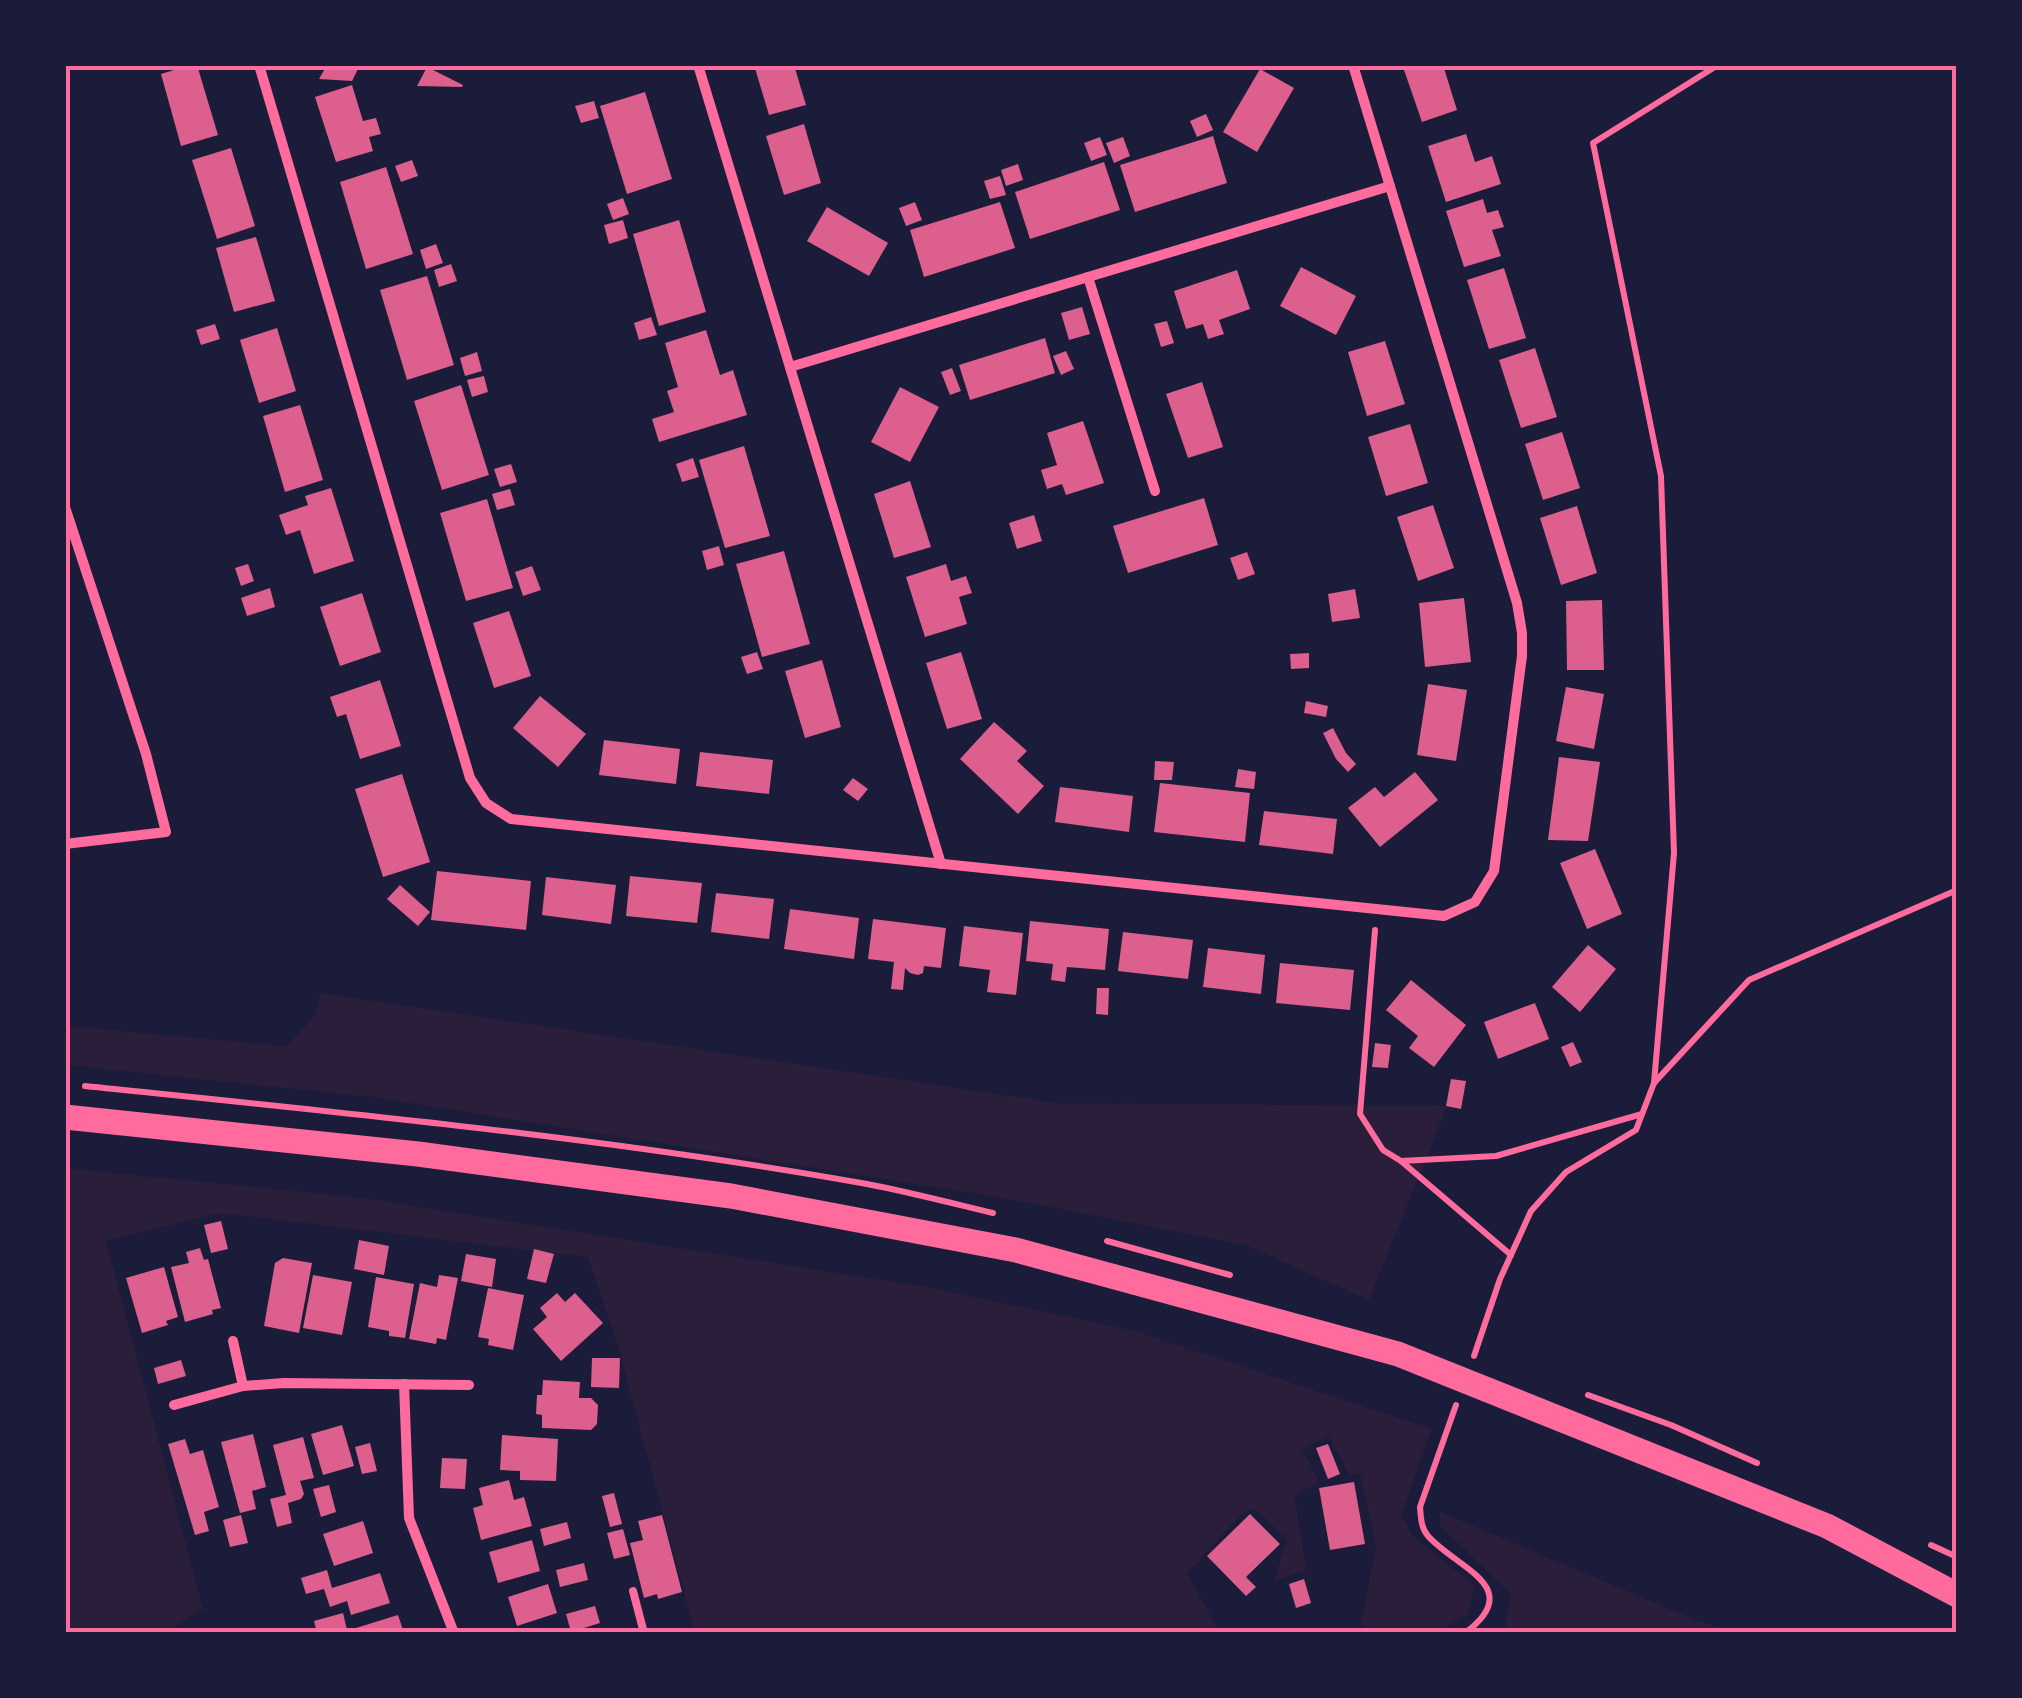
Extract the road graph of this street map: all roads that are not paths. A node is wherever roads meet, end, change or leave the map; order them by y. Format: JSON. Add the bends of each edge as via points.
{"nodes":[{"id":1,"x":259,"y":65,"type":"edge"},
{"id":2,"x":698,"y":65,"type":"edge"},
{"id":3,"x":1353,"y":65,"type":"edge"},
{"id":4,"x":1390,"y":186,"type":"junction"},
{"id":5,"x":1088,"y":277,"type":"junction"},
{"id":6,"x":790,"y":367,"type":"junction"},
{"id":7,"x":1155,"y":491,"type":"dead end"},
{"id":8,"x":66,"y":512,"type":"edge"},
{"id":9,"x":65,"y":844,"type":"edge"},
{"id":10,"x":941,"y":864,"type":"junction"},
{"id":11,"x":65,"y":1117,"type":"edge"},
{"id":12,"x":233,"y":1341,"type":"dead end"},
{"id":13,"x":404,"y":1384,"type":"junction"},
{"id":14,"x":469,"y":1385,"type":"dead end"},
{"id":15,"x":243,"y":1386,"type":"junction"},
{"id":16,"x":174,"y":1406,"type":"dead end"},
{"id":17,"x":634,"y":1591,"type":"dead end"},
{"id":18,"x":1957,"y":1596,"type":"edge"},
{"id":19,"x":454,"y":1633,"type":"edge"},
{"id":20,"x":644,"y":1633,"type":"edge"}],
"edges":[{"from":1,"to":10,"type":"street","via":[[470,778],[486,803],[511,818]]},
{"from":2,"to":6,"type":"street"},
{"from":3,"to":4,"type":"street"},
{"from":4,"to":5,"type":"street"},
{"from":4,"to":10,"type":"street","via":[[1522,633],[1494,871],[1475,902],[1444,916]]},
{"from":5,"to":6,"type":"street"},
{"from":5,"to":7,"type":"street"},
{"from":6,"to":10,"type":"street"},
{"from":8,"to":9,"type":"street","via":[[166,832]]},
{"from":11,"to":18,"type":"main road","via":[[731,1196],[1016,1250],[1398,1354],[1827,1526]]},
{"from":12,"to":15,"type":"street"},
{"from":13,"to":14,"type":"street"},
{"from":13,"to":15,"type":"street"},
{"from":13,"to":19,"type":"street","via":[[409,1518]]},
{"from":15,"to":16,"type":"street"},
{"from":17,"to":20,"type":"lane"}]}
